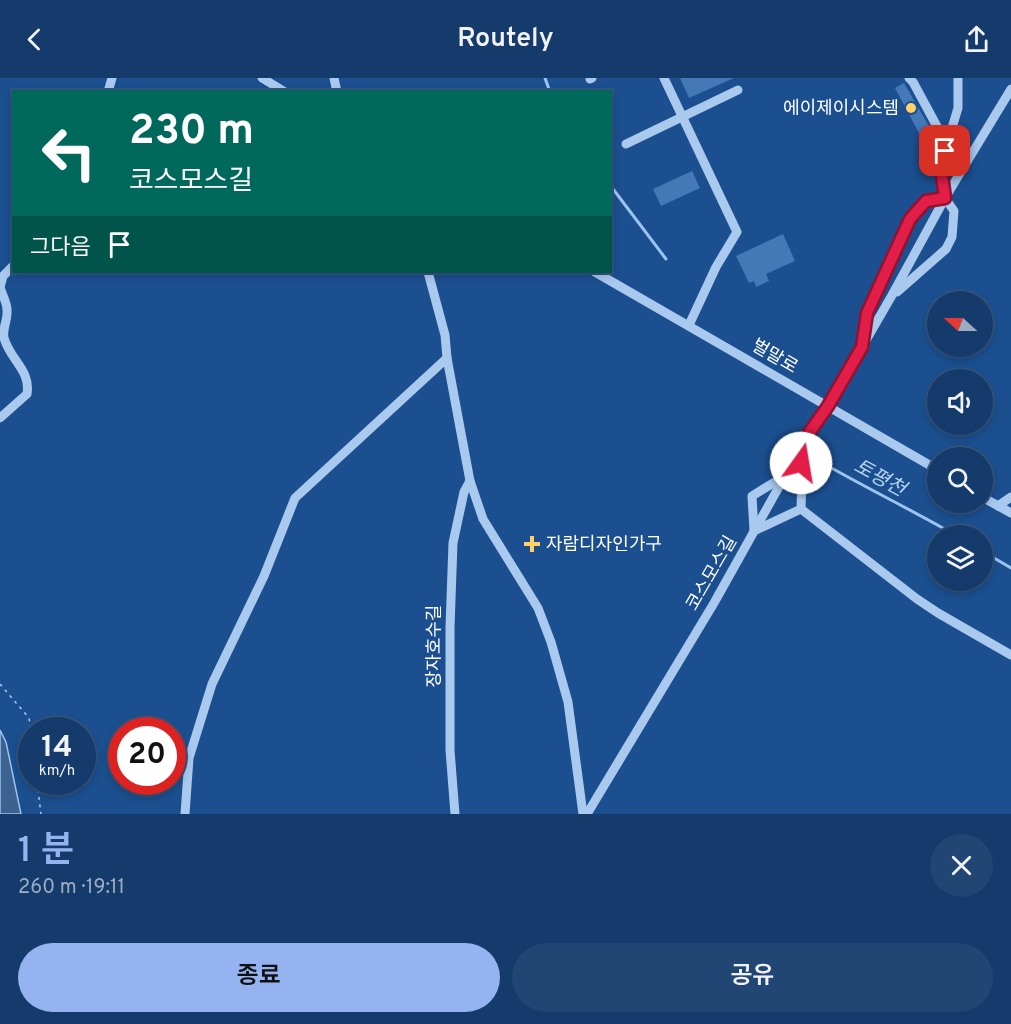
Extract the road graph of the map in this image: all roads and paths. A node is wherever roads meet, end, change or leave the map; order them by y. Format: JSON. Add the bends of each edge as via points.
{"nodes":[{"id":1,"x":262,"y":78,"type":"edge"},
{"id":2,"x":664,"y":78,"type":"edge"},
{"id":3,"x":909,"y":78,"type":"edge"},
{"id":4,"x":958,"y":78,"type":"edge"},
{"id":5,"x":1011,"y":89,"type":"edge"},
{"id":6,"x":282,"y":90,"type":"edge"},
{"id":7,"x":738,"y":90,"type":"dead end"},
{"id":8,"x":683,"y":116,"type":"junction"},
{"id":9,"x":626,"y":144,"type":"dead end"},
{"id":10,"x":947,"y":145,"type":"junction"},
{"id":11,"x":945,"y":198,"type":"junction"},
{"id":12,"x":12,"y":267,"type":"edge"},
{"id":13,"x":428,"y":273,"type":"edge"},
{"id":14,"x":597,"y":273,"type":"edge"},
{"id":15,"x":0,"y":287,"type":"edge"},
{"id":16,"x":891,"y":297,"type":"junction"},
{"id":17,"x":689,"y":325,"type":"junction"},
{"id":18,"x":862,"y":347,"type":"junction"},
{"id":19,"x":447,"y":358,"type":"junction"},
{"id":20,"x":828,"y":406,"type":"junction"},
{"id":21,"x":0,"y":418,"type":"edge"},
{"id":22,"x":800,"y":451,"type":"junction"},
{"id":23,"x":927,"y":464,"type":"edge"},
{"id":24,"x":785,"y":476,"type":"junction"},
{"id":25,"x":470,"y":482,"type":"junction"},
{"id":26,"x":1011,"y":497,"type":"edge"},
{"id":27,"x":993,"y":503,"type":"edge"},
{"id":28,"x":998,"y":506,"type":"junction"},
{"id":29,"x":801,"y":509,"type":"junction"},
{"id":30,"x":1011,"y":513,"type":"edge"},
{"id":31,"x":754,"y":531,"type":"junction"},
{"id":32,"x":1011,"y":655,"type":"edge"},
{"id":33,"x":0,"y":684,"type":"edge"},
{"id":34,"x":28,"y":717,"type":"edge"},
{"id":35,"x":39,"y":795,"type":"edge"},
{"id":36,"x":41,"y":814,"type":"edge"},
{"id":37,"x":185,"y":814,"type":"edge"},
{"id":38,"x":455,"y":814,"type":"edge"},
{"id":39,"x":585,"y":814,"type":"edge"}],
"edges":[{"from":1,"to":6,"type":"street"},
{"from":2,"to":8,"type":"street"},
{"from":3,"to":10,"type":"street"},
{"from":4,"to":10,"type":"street","name":"코스모스길","via":[[958,108]]},
{"from":5,"to":11,"type":"street","name":"코스모스길"},
{"from":7,"to":8,"type":"street"},
{"from":8,"to":9,"type":"street"},
{"from":8,"to":17,"type":"street","via":[[737,232]]},
{"from":10,"to":11,"type":"street","name":"코스모스길","via":[[942,175]]},
{"from":11,"to":16,"type":"street","name":"코스모스길"},
{"from":11,"to":16,"type":"street","name":"코스모스길","via":[[954,211],[950,244]]},
{"from":11,"to":18,"type":"street","name":"코스모스길","via":[[926,201],[910,219],[867,313]]},
{"from":12,"to":15,"type":"street","via":[[3,276]]},
{"from":13,"to":19,"type":"street","via":[[438,302]]},
{"from":14,"to":17,"type":"street","name":"벌말로"},
{"from":15,"to":21,"type":"street","via":[[8,311],[4,340],[29,385],[27,394]]},
{"from":16,"to":18,"type":"street","name":"코스모스길"},
{"from":17,"to":20,"type":"street","name":"벌말로"},
{"from":18,"to":20,"type":"street","name":"코스모스길"},
{"from":19,"to":25,"type":"street"},
{"from":19,"to":37,"type":"street","via":[[295,498],[264,576],[212,684],[189,758]]},
{"from":20,"to":22,"type":"street","name":"코스모스길"},
{"from":20,"to":23,"type":"street","name":"벌말로"},
{"from":22,"to":24,"type":"street","name":"코스모스길"},
{"from":22,"to":29,"type":"street"},
{"from":24,"to":31,"type":"street","name":"코스모스길"},
{"from":24,"to":31,"type":"street","via":[[752,496]]},
{"from":25,"to":38,"type":"street","name":"장자호수길","via":[[464,492],[453,543],[450,739]]},
{"from":25,"to":39,"type":"street","via":[[483,519],[538,608],[550,642],[568,702]]},
{"from":26,"to":28,"type":"street"},
{"from":27,"to":28,"type":"street"},
{"from":28,"to":30,"type":"street"},
{"from":29,"to":31,"type":"street"},
{"from":29,"to":32,"type":"street","via":[[924,604]]},
{"from":31,"to":39,"type":"street","name":"코스모스길"},
{"from":33,"to":34,"type":"path"},
{"from":35,"to":36,"type":"path"}]}
